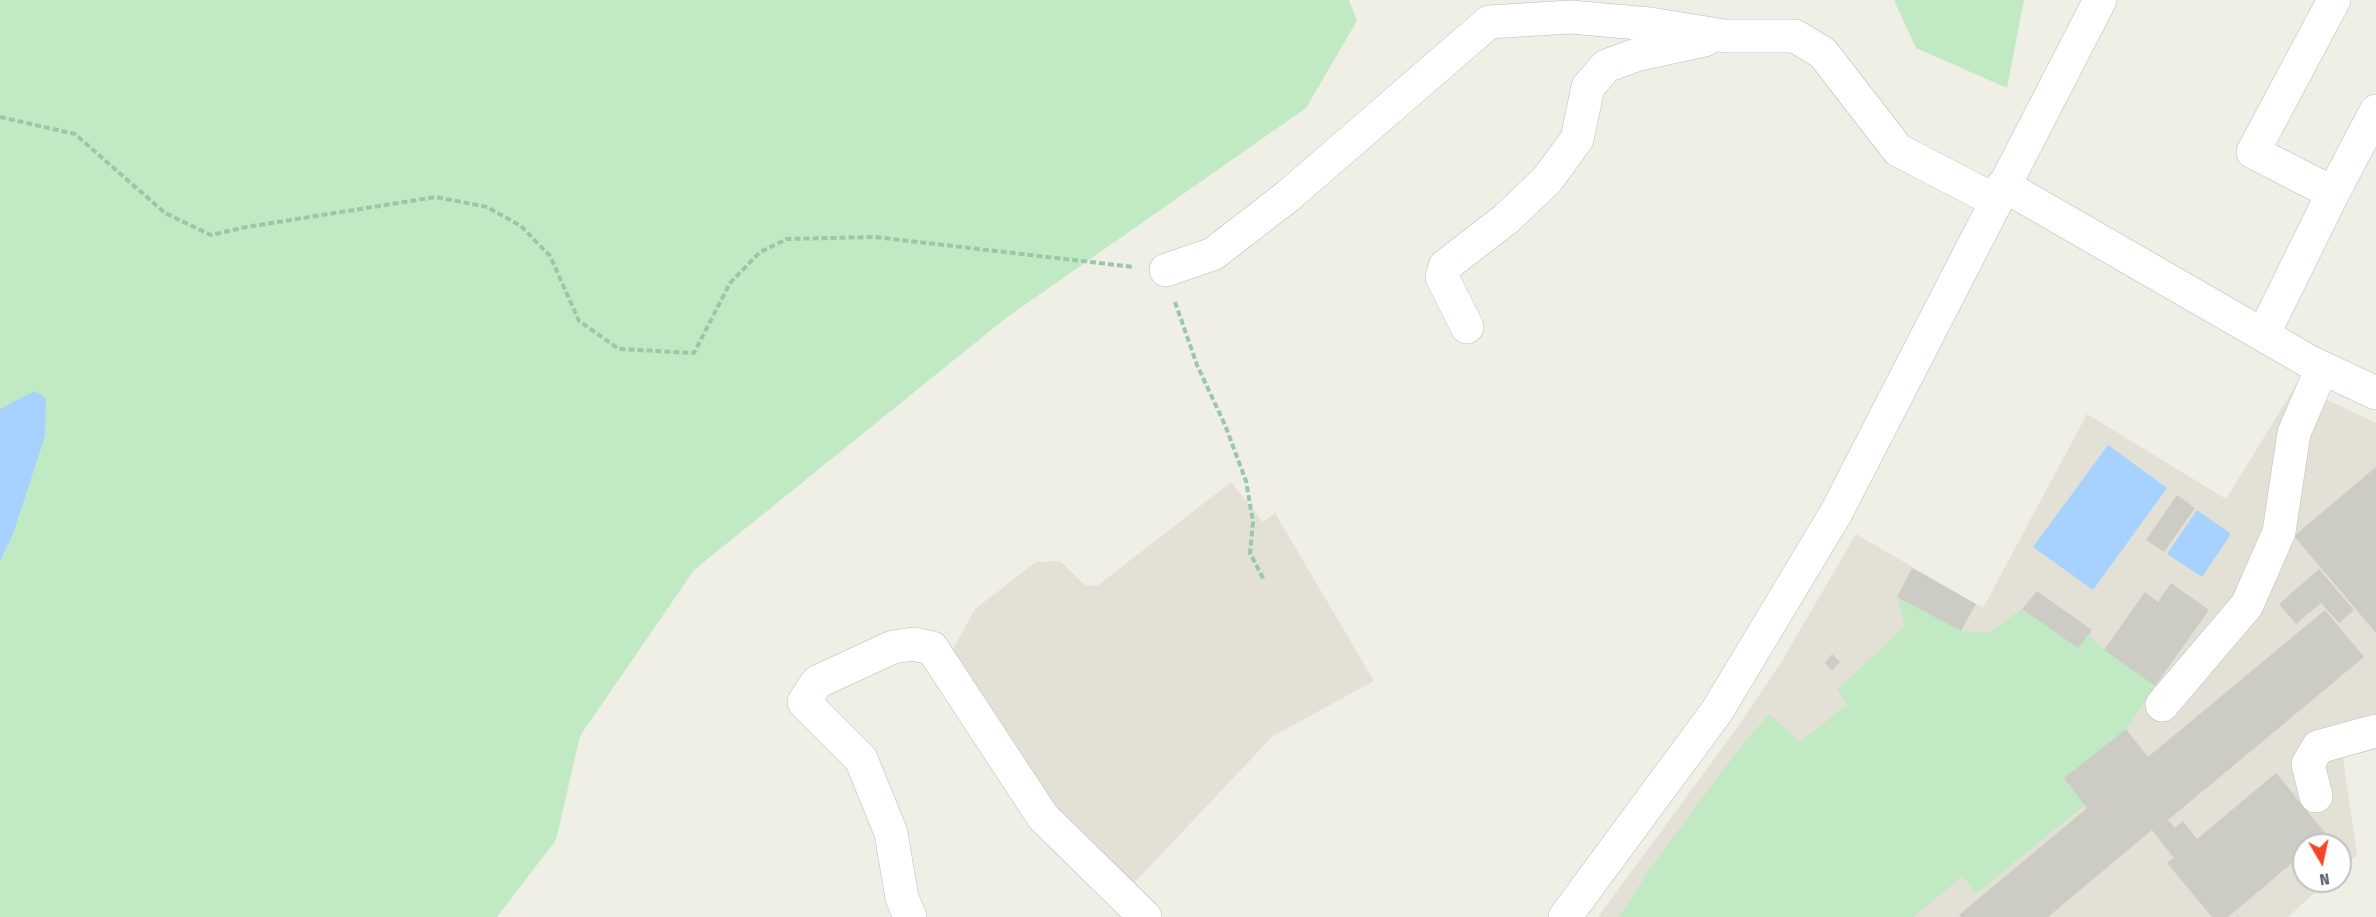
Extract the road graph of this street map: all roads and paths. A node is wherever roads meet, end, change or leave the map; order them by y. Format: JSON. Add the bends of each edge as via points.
{"nodes":[{"id":1,"x":2100,"y":0,"type":"edge"},
{"id":2,"x":2334,"y":0,"type":"edge"},
{"id":3,"x":1725,"y":36,"type":"junction"},
{"id":4,"x":2376,"y":111,"type":"edge"},
{"id":5,"x":0,"y":117,"type":"edge"},
{"id":6,"x":2000,"y":193,"type":"junction"},
{"id":7,"x":2333,"y":193,"type":"junction"},
{"id":8,"x":1166,"y":270,"type":"junction"},
{"id":9,"x":1467,"y":327,"type":"dead end"},
{"id":10,"x":2263,"y":335,"type":"junction"},
{"id":11,"x":2322,"y":368,"type":"junction"},
{"id":12,"x":2376,"y":393,"type":"edge"},
{"id":13,"x":1264,"y":580,"type":"dead end"},
{"id":14,"x":2162,"y":705,"type":"dead end"},
{"id":15,"x":2376,"y":731,"type":"edge"},
{"id":16,"x":2316,"y":796,"type":"dead end"},
{"id":17,"x":910,"y":917,"type":"edge"},
{"id":18,"x":1145,"y":917,"type":"edge"},
{"id":19,"x":1565,"y":917,"type":"edge"}],
"edges":[{"from":1,"to":6,"type":"street"},
{"from":2,"to":7,"type":"street","via":[[2253,152]]},
{"from":3,"to":6,"type":"street","via":[[1795,36],[1823,53],[1898,150]]},
{"from":3,"to":8,"type":"street","via":[[1570,16],[1489,22],[1213,254]]},
{"from":3,"to":9,"type":"street","via":[[1636,55],[1606,66],[1588,87],[1577,139],[1547,180],[1506,219],[1445,266],[1442,277]]},
{"from":4,"to":7,"type":"street"},
{"from":5,"to":8,"type":"path","via":[[75,134],[165,213],[211,235],[436,197],[487,207],[521,226],[550,256],[579,321],[619,349],[694,353],[730,283],[760,252],[787,239],[875,237]]},
{"from":6,"to":10,"type":"street"},
{"from":6,"to":19,"type":"street","via":[[1836,513],[1717,711]]},
{"from":7,"to":10,"type":"street"},
{"from":8,"to":13,"type":"path","via":[[1182,328],[1246,481],[1253,522],[1250,553]]},
{"from":10,"to":11,"type":"street"},
{"from":11,"to":12,"type":"street"},
{"from":11,"to":14,"type":"street","via":[[2294,433],[2279,532],[2247,604]]},
{"from":15,"to":16,"type":"street","via":[[2318,747],[2308,764]]},
{"from":17,"to":18,"type":"street","via":[[902,898],[891,833],[861,759],[804,702],[817,682],[893,647],[914,644],[932,648],[1043,817]]}]}
